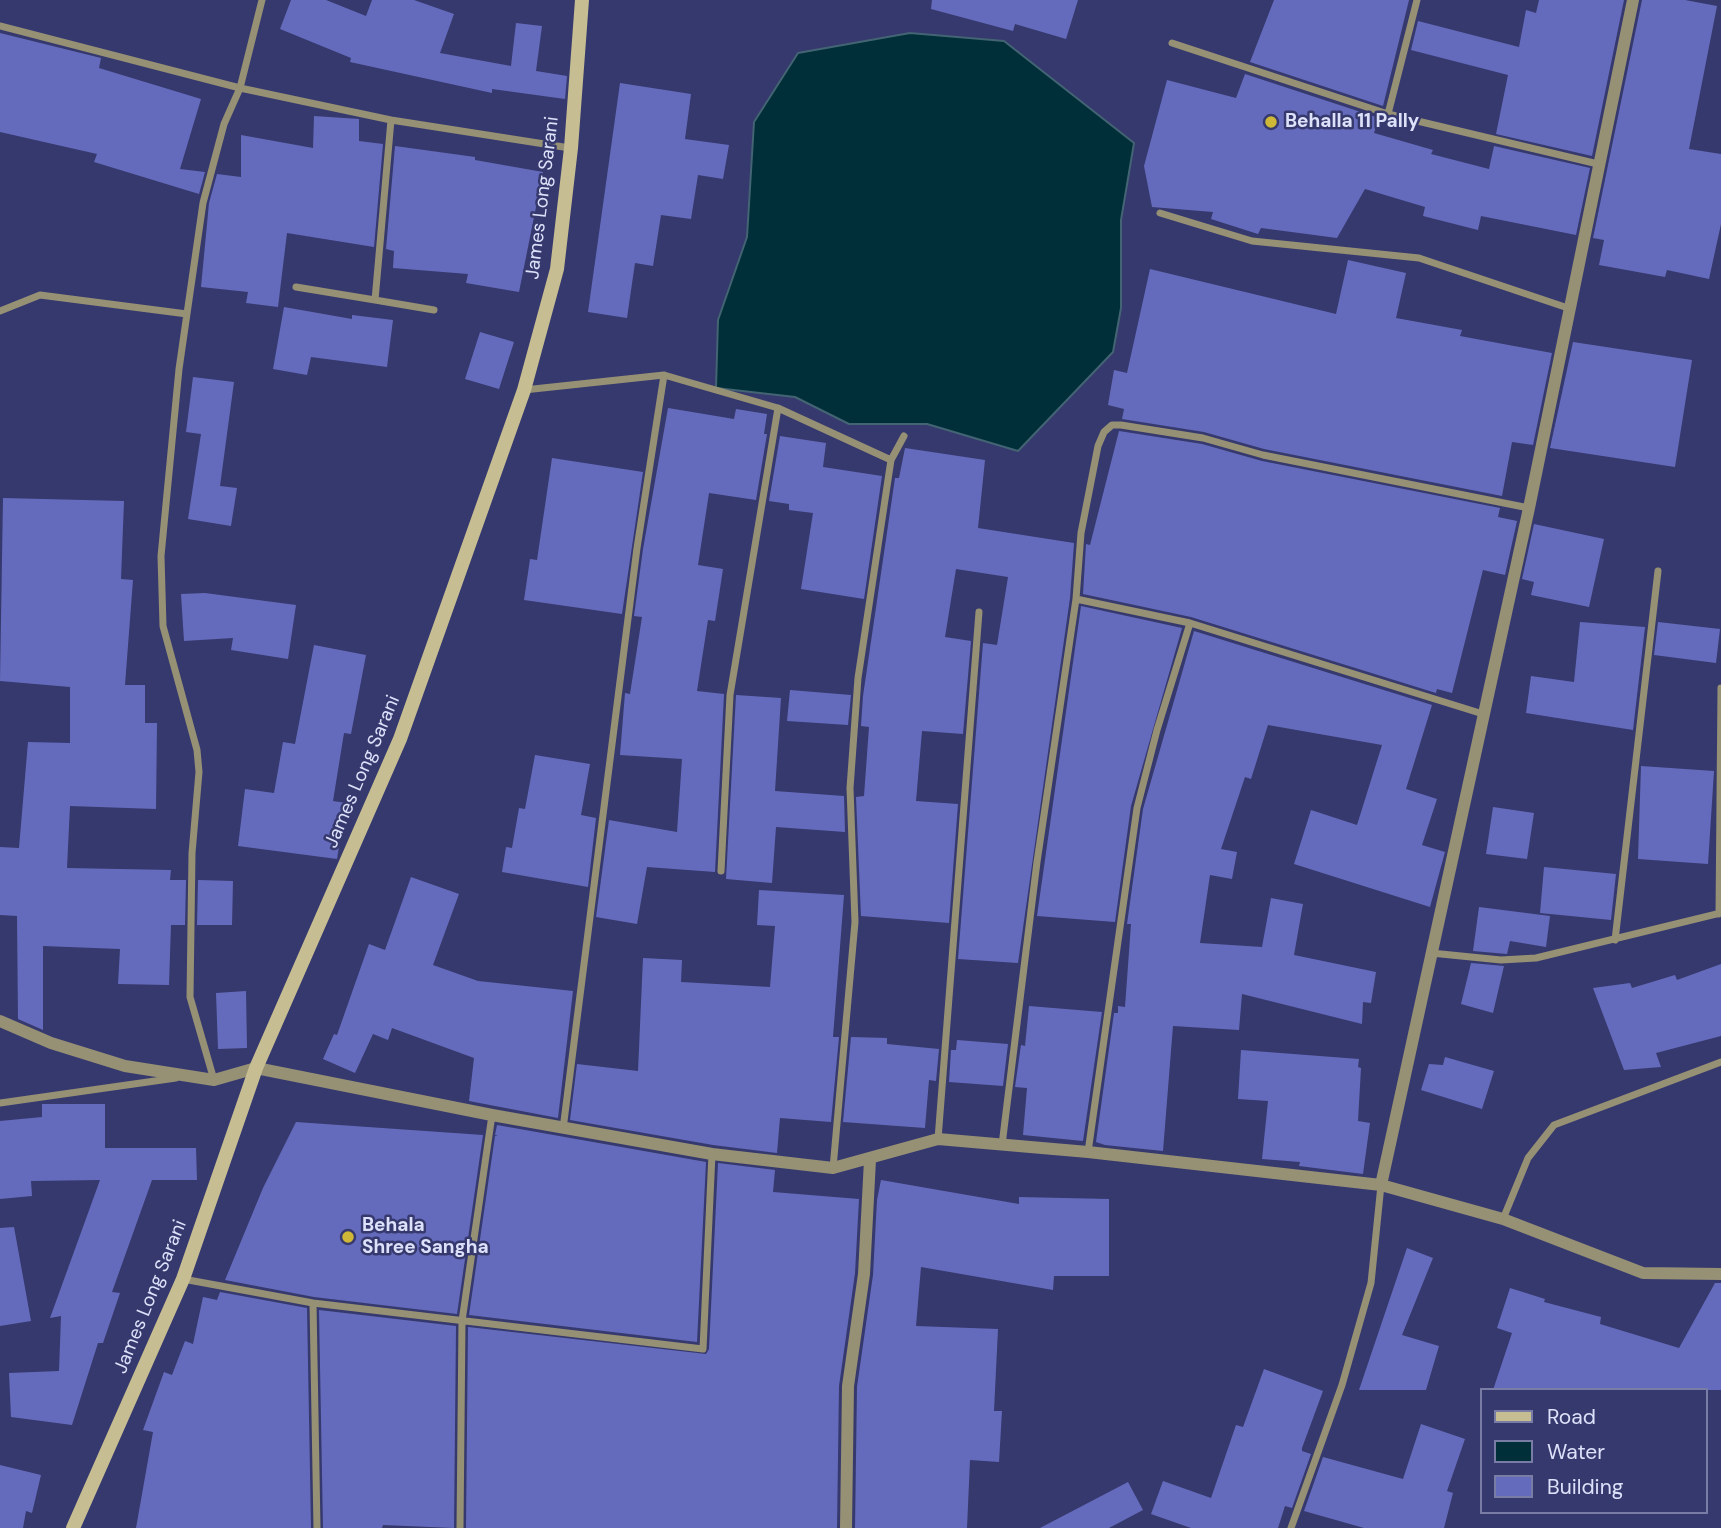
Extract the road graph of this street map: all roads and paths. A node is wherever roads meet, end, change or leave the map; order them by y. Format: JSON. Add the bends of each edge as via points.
{"nodes":[{"id":1,"x":262,"y":0,"type":"edge"},
{"id":2,"x":582,"y":0,"type":"edge"},
{"id":3,"x":1417,"y":0,"type":"edge"},
{"id":4,"x":1633,"y":0,"type":"edge"},
{"id":5,"x":0,"y":26,"type":"edge"},
{"id":6,"x":1172,"y":43,"type":"dead end"},
{"id":7,"x":240,"y":88,"type":"junction"},
{"id":8,"x":1388,"y":114,"type":"junction"},
{"id":9,"x":391,"y":120,"type":"junction"},
{"id":10,"x":571,"y":148,"type":"junction"},
{"id":11,"x":1598,"y":164,"type":"junction"},
{"id":12,"x":1160,"y":213,"type":"dead end"},
{"id":13,"x":296,"y":287,"type":"dead end"},
{"id":14,"x":374,"y":300,"type":"junction"},
{"id":15,"x":1569,"y":308,"type":"junction"},
{"id":16,"x":434,"y":310,"type":"dead end"},
{"id":17,"x":0,"y":311,"type":"edge"},
{"id":18,"x":187,"y":314,"type":"junction"},
{"id":19,"x":664,"y":375,"type":"junction"},
{"id":20,"x":524,"y":390,"type":"junction"},
{"id":21,"x":778,"y":408,"type":"junction"},
{"id":22,"x":904,"y":436,"type":"dead end"},
{"id":23,"x":891,"y":460,"type":"junction"},
{"id":24,"x":1529,"y":508,"type":"junction"},
{"id":25,"x":1658,"y":571,"type":"dead end"},
{"id":26,"x":1076,"y":599,"type":"junction"},
{"id":27,"x":979,"y":612,"type":"dead end"},
{"id":28,"x":1190,"y":623,"type":"junction"},
{"id":29,"x":1721,"y":688,"type":"edge"},
{"id":30,"x":1483,"y":714,"type":"junction"},
{"id":31,"x":721,"y":871,"type":"dead end"},
{"id":32,"x":1720,"y":914,"type":"edge"},
{"id":33,"x":1615,"y":940,"type":"junction"},
{"id":34,"x":1431,"y":953,"type":"junction"},
{"id":35,"x":0,"y":1021,"type":"edge"},
{"id":36,"x":1721,"y":1062,"type":"edge"},
{"id":37,"x":256,"y":1068,"type":"junction"},
{"id":38,"x":187,"y":1076,"type":"junction"},
{"id":39,"x":214,"y":1080,"type":"junction"},
{"id":40,"x":0,"y":1103,"type":"edge"},
{"id":41,"x":492,"y":1115,"type":"junction"},
{"id":42,"x":564,"y":1129,"type":"junction"},
{"id":43,"x":938,"y":1139,"type":"junction"},
{"id":44,"x":1002,"y":1145,"type":"junction"},
{"id":45,"x":1088,"y":1152,"type":"junction"},
{"id":46,"x":712,"y":1154,"type":"junction"},
{"id":47,"x":870,"y":1160,"type":"junction"},
{"id":48,"x":833,"y":1168,"type":"junction"},
{"id":49,"x":1381,"y":1185,"type":"junction"},
{"id":50,"x":1503,"y":1219,"type":"junction"},
{"id":51,"x":1721,"y":1274,"type":"edge"},
{"id":52,"x":183,"y":1279,"type":"junction"},
{"id":53,"x":313,"y":1303,"type":"junction"},
{"id":54,"x":462,"y":1321,"type":"junction"},
{"id":55,"x":73,"y":1528,"type":"edge"},
{"id":56,"x":317,"y":1528,"type":"edge"},
{"id":57,"x":460,"y":1528,"type":"edge"},
{"id":58,"x":846,"y":1528,"type":"edge"},
{"id":59,"x":1291,"y":1528,"type":"edge"}],
"edges":[{"from":1,"to":7,"type":"street"},
{"from":2,"to":10,"type":"main road","name":"James Long Sarani"},
{"from":3,"to":8,"type":"street"},
{"from":4,"to":11,"type":"street"},
{"from":5,"to":7,"type":"street"},
{"from":6,"to":8,"type":"street"},
{"from":7,"to":9,"type":"street"},
{"from":7,"to":18,"type":"street","via":[[224,124],[203,203]]},
{"from":8,"to":11,"type":"street"},
{"from":9,"to":10,"type":"street"},
{"from":9,"to":14,"type":"street"},
{"from":10,"to":20,"type":"main road","name":"James Long Sarani","via":[[557,269]]},
{"from":11,"to":15,"type":"street"},
{"from":12,"to":15,"type":"street","via":[[1252,241],[1419,258]]},
{"from":13,"to":14,"type":"street"},
{"from":14,"to":16,"type":"street"},
{"from":15,"to":24,"type":"street"},
{"from":17,"to":18,"type":"street","via":[[40,295]]},
{"from":18,"to":39,"type":"street","via":[[165,500],[163,626],[197,750],[190,997]]},
{"from":19,"to":20,"type":"street"},
{"from":19,"to":21,"type":"street"},
{"from":19,"to":42,"type":"street","via":[[637,548]]},
{"from":20,"to":37,"type":"main road","name":"James Long Sarani","via":[[400,739]]},
{"from":21,"to":23,"type":"street"},
{"from":21,"to":31,"type":"street","via":[[730,695]]},
{"from":22,"to":23,"type":"street"},
{"from":23,"to":48,"type":"street","via":[[858,678],[850,788],[855,922]]},
{"from":24,"to":26,"type":"street","via":[[1263,455],[1203,438],[1112,425],[1098,446],[1081,533]]},
{"from":24,"to":30,"type":"street"},
{"from":25,"to":33,"type":"street"},
{"from":26,"to":28,"type":"street"},
{"from":26,"to":44,"type":"street"},
{"from":27,"to":43,"type":"street"},
{"from":28,"to":30,"type":"street"},
{"from":28,"to":45,"type":"street","via":[[1138,808]]},
{"from":29,"to":32,"type":"street"},
{"from":30,"to":34,"type":"street"},
{"from":32,"to":33,"type":"street"},
{"from":33,"to":34,"type":"street","via":[[1520,960]]},
{"from":34,"to":49,"type":"street"},
{"from":35,"to":38,"type":"street","via":[[125,1066]]},
{"from":36,"to":50,"type":"street","via":[[1554,1125],[1528,1158]]},
{"from":37,"to":39,"type":"street"},
{"from":37,"to":41,"type":"street"},
{"from":37,"to":52,"type":"main road","name":"James Long Sarani"},
{"from":38,"to":39,"type":"street"},
{"from":38,"to":40,"type":"street"},
{"from":41,"to":42,"type":"street"},
{"from":41,"to":54,"type":"street"},
{"from":42,"to":46,"type":"street"},
{"from":43,"to":44,"type":"street"},
{"from":43,"to":47,"type":"street"},
{"from":44,"to":45,"type":"street"},
{"from":45,"to":49,"type":"street"},
{"from":46,"to":48,"type":"street"},
{"from":46,"to":54,"type":"street","via":[[703,1349]]},
{"from":47,"to":48,"type":"street"},
{"from":47,"to":58,"type":"street","via":[[864,1274],[848,1387]]},
{"from":49,"to":50,"type":"street"},
{"from":49,"to":59,"type":"street","via":[[1371,1283],[1342,1385]]},
{"from":50,"to":51,"type":"street","via":[[1643,1273]]},
{"from":52,"to":53,"type":"street"},
{"from":52,"to":55,"type":"main road","name":"James Long Sarani"},
{"from":53,"to":54,"type":"street"},
{"from":53,"to":56,"type":"street"},
{"from":54,"to":57,"type":"street"}]}
